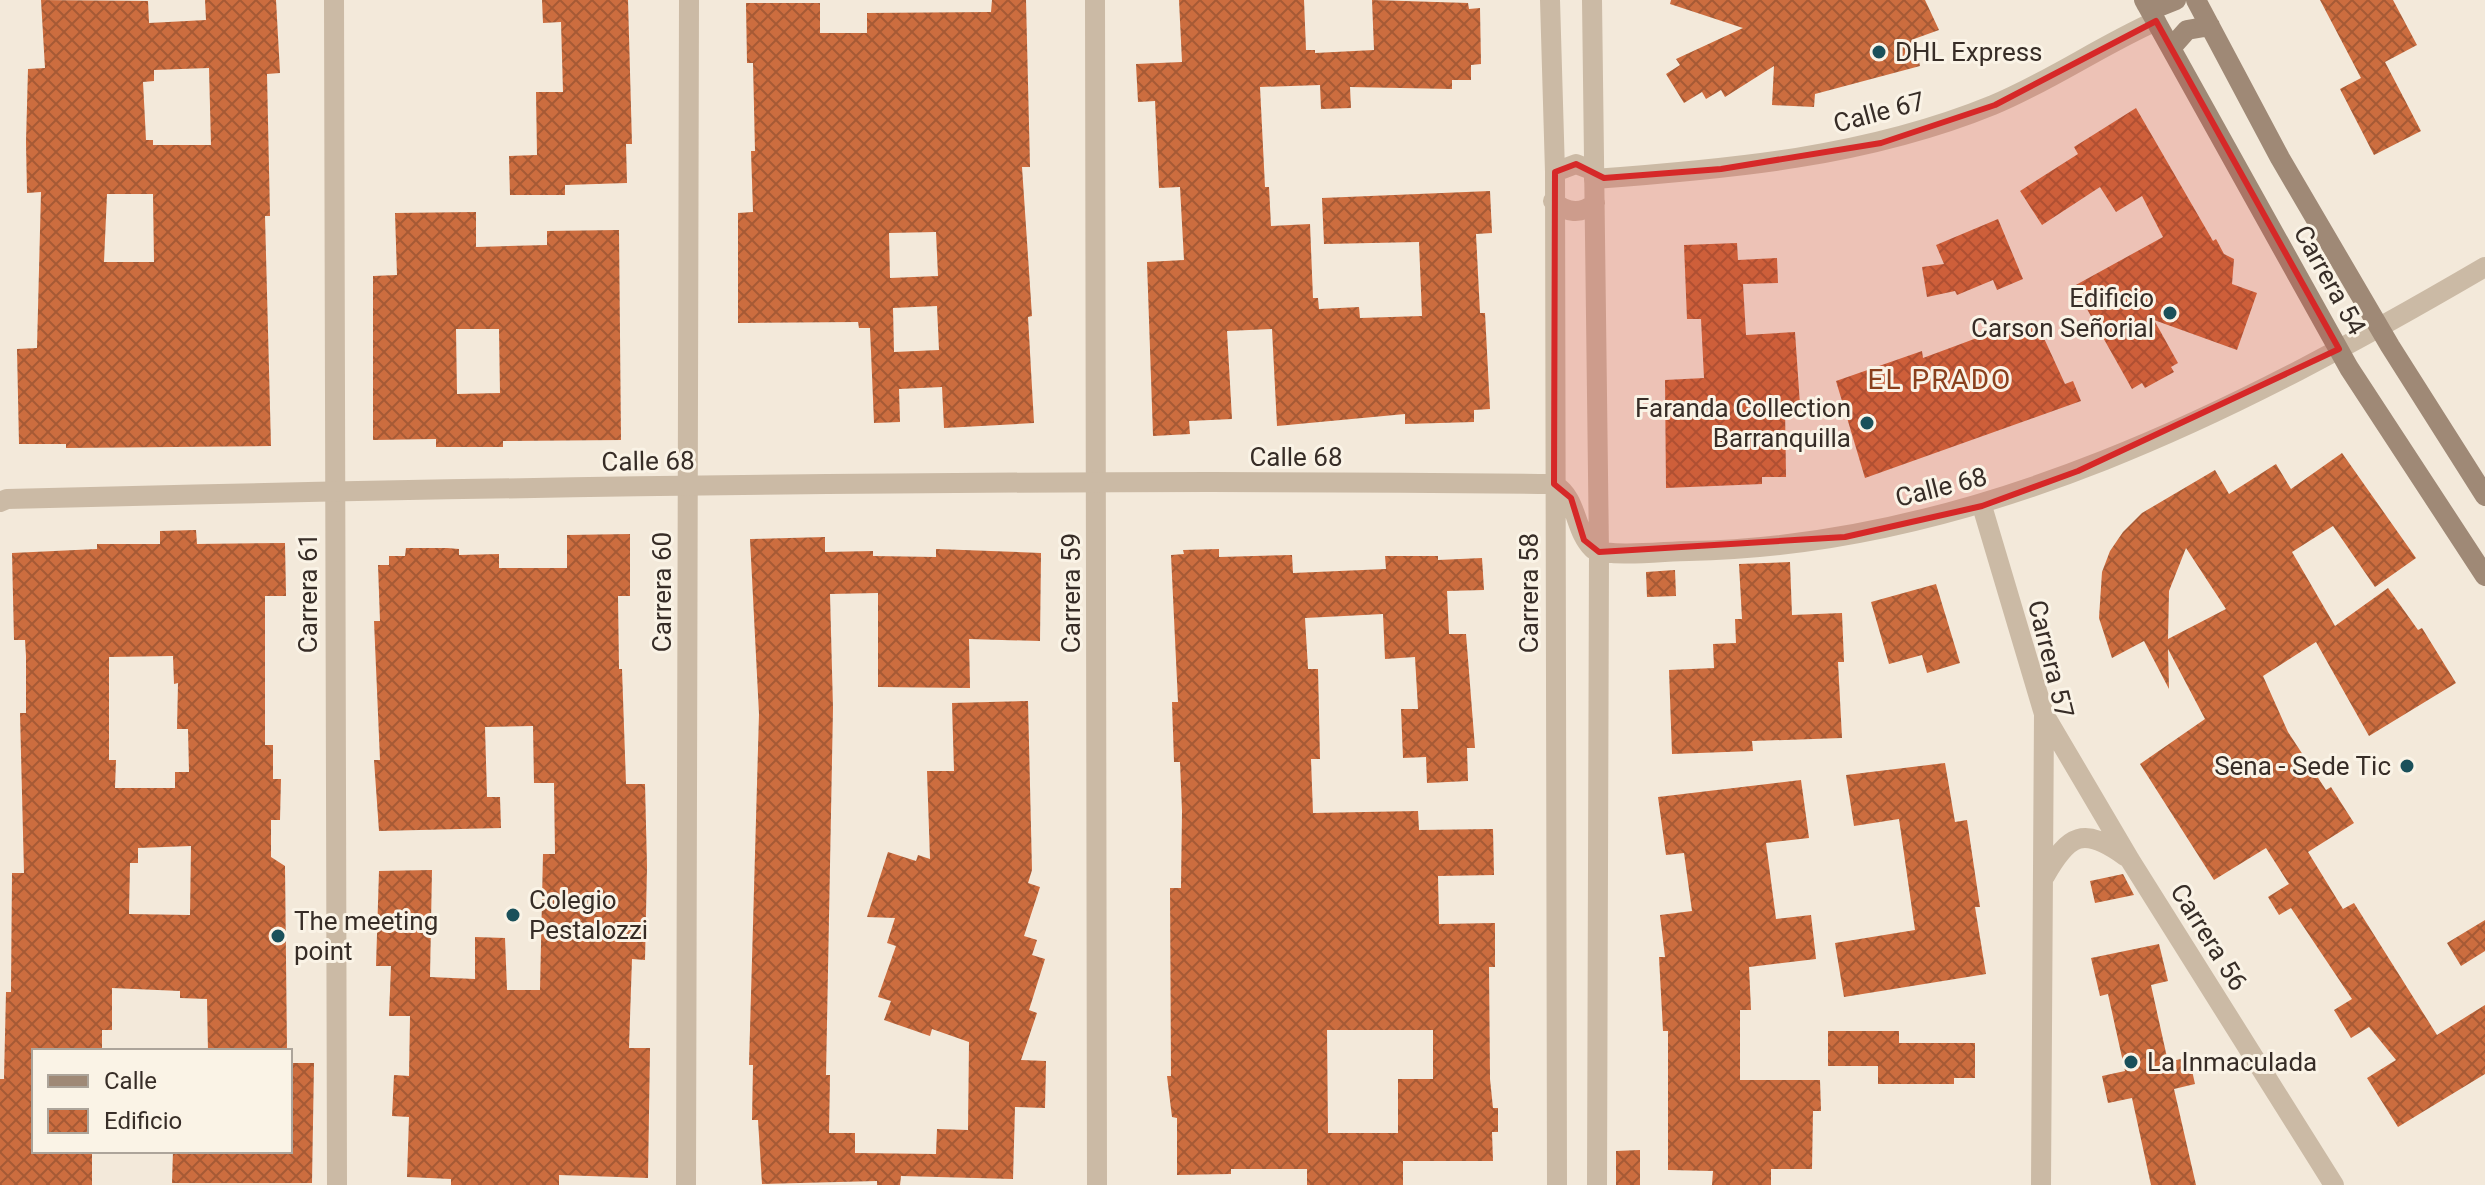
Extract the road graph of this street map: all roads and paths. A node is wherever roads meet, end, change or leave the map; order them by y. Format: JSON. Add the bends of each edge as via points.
{"nodes":[{"id":1,"x":334,"y":0,"type":"edge"},
{"id":2,"x":689,"y":0,"type":"edge"},
{"id":3,"x":1095,"y":0,"type":"edge"},
{"id":4,"x":1550,"y":0,"type":"edge"},
{"id":5,"x":1592,"y":0,"type":"edge"},
{"id":6,"x":2176,"y":0,"type":"edge"},
{"id":7,"x":2196,"y":0,"type":"edge"},
{"id":8,"x":2149,"y":9,"type":"edge"},
{"id":9,"x":2210,"y":26,"type":"junction"},
{"id":10,"x":2171,"y":48,"type":"junction"},
{"id":11,"x":1555,"y":172,"type":"junction"},
{"id":12,"x":1594,"y":175,"type":"junction"},
{"id":13,"x":1553,"y":201,"type":"junction"},
{"id":14,"x":1595,"y":203,"type":"junction"},
{"id":15,"x":2485,"y":267,"type":"edge"},
{"id":16,"x":2380,"y":327,"type":"junction"},
{"id":17,"x":2339,"y":349,"type":"junction"},
{"id":18,"x":1097,"y":483,"type":"junction"},
{"id":19,"x":1554,"y":484,"type":"junction"},
{"id":20,"x":689,"y":487,"type":"junction"},
{"id":21,"x":334,"y":490,"type":"junction"},
{"id":22,"x":2485,"y":496,"type":"edge"},
{"id":23,"x":2,"y":499,"type":"edge"},
{"id":24,"x":1982,"y":506,"type":"junction"},
{"id":25,"x":1599,"y":552,"type":"junction"},
{"id":26,"x":2485,"y":576,"type":"edge"},
{"id":27,"x":2044,"y":714,"type":"junction"},
{"id":28,"x":2130,"y":860,"type":"junction"},
{"id":29,"x":2045,"y":876,"type":"junction"},
{"id":30,"x":337,"y":1185,"type":"edge"},
{"id":31,"x":686,"y":1185,"type":"edge"},
{"id":32,"x":1097,"y":1185,"type":"edge"},
{"id":33,"x":1557,"y":1185,"type":"edge"},
{"id":34,"x":1597,"y":1185,"type":"edge"},
{"id":35,"x":2041,"y":1185,"type":"edge"},
{"id":36,"x":2334,"y":1185,"type":"edge"}],
"edges":[{"from":1,"to":21,"type":"street","name":"Carrera 61"},
{"from":2,"to":20,"type":"street","name":"Carrera 60"},
{"from":3,"to":18,"type":"street","name":"Carrera 59"},
{"from":4,"to":11,"type":"street","name":"Carrera 58"},
{"from":5,"to":12,"type":"street"},
{"from":6,"to":8,"type":"main road"},
{"from":7,"to":9,"type":"main road","name":"Carrera 54"},
{"from":8,"to":10,"type":"main road","name":"Carrera 54"},
{"from":8,"to":12,"type":"street","name":"Calle 67","via":[[1995,105],[1881,143],[1721,169]]},
{"from":9,"to":10,"type":"main road","via":[[2187,30]]},
{"from":9,"to":16,"type":"main road","name":"Carrera 54"},
{"from":10,"to":17,"type":"main road","name":"Carrera 54"},
{"from":11,"to":12,"type":"street","via":[[1576,164]]},
{"from":11,"to":13,"type":"street","name":"Carrera 58"},
{"from":12,"to":14,"type":"street"},
{"from":13,"to":14,"type":"street","via":[[1572,211]]},
{"from":13,"to":19,"type":"street","name":"Carrera 58"},
{"from":14,"to":25,"type":"street"},
{"from":15,"to":16,"type":"street","name":"Calle 68"},
{"from":16,"to":17,"type":"street","name":"Calle 68"},
{"from":16,"to":22,"type":"main road","name":"Carrera 54"},
{"from":17,"to":24,"type":"street","name":"Calle 68","via":[[2078,471]]},
{"from":17,"to":26,"type":"main road","name":"Carrera 54"},
{"from":18,"to":19,"type":"street","name":"Calle 68"},
{"from":18,"to":20,"type":"street","name":"Calle 68"},
{"from":18,"to":32,"type":"street","name":"Carrera 59"},
{"from":19,"to":25,"type":"street","via":[[1571,498],[1584,540]]},
{"from":19,"to":33,"type":"street","name":"Carrera 58"},
{"from":20,"to":21,"type":"street","name":"Calle 68"},
{"from":20,"to":31,"type":"street","name":"Carrera 60"},
{"from":21,"to":23,"type":"street","name":"Calle 68"},
{"from":21,"to":30,"type":"street","name":"Carrera 61"},
{"from":24,"to":25,"type":"street","name":"Calle 68","via":[[1845,537],[1711,550]]},
{"from":24,"to":27,"type":"street","name":"Carrera 57"},
{"from":25,"to":34,"type":"street"},
{"from":27,"to":28,"type":"street","name":"Carrera 56"},
{"from":27,"to":29,"type":"street","name":"Carrera 57"},
{"from":28,"to":29,"type":"street","via":[[2097,838],[2084,837],[2062,847]]},
{"from":28,"to":36,"type":"street","name":"Carrera 56"},
{"from":29,"to":35,"type":"street","name":"Carrera 57"}]}
